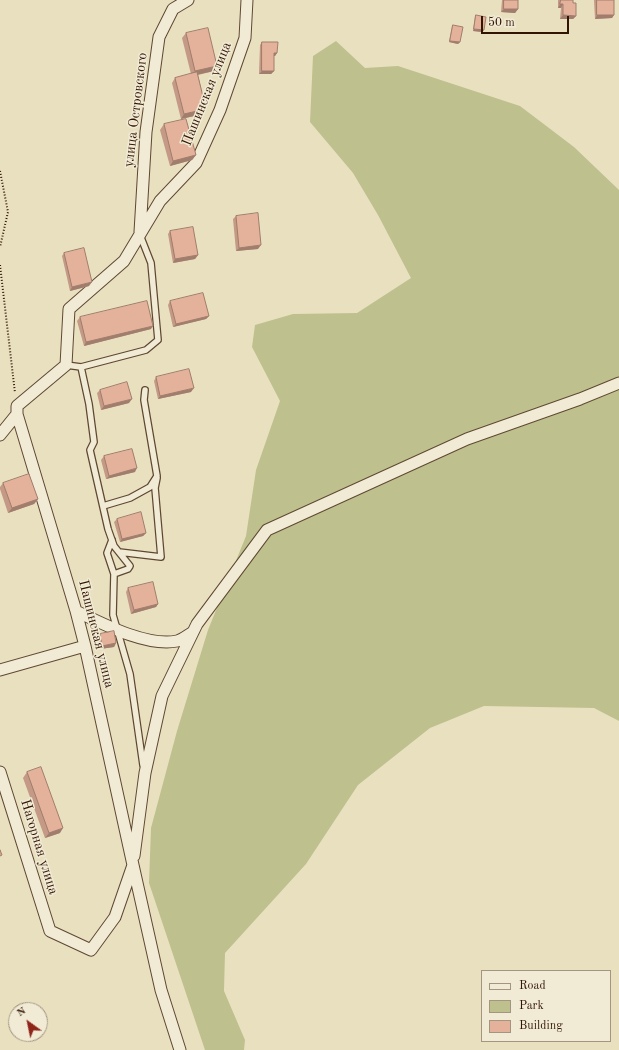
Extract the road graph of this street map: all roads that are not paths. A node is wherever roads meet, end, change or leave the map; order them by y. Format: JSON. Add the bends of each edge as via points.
{"nodes":[{"id":1,"x":188,"y":0,"type":"edge"},
{"id":2,"x":247,"y":0,"type":"edge"},
{"id":3,"x":140,"y":235,"type":"junction"},
{"id":4,"x":66,"y":365,"type":"junction"},
{"id":5,"x":81,"y":367,"type":"junction"},
{"id":6,"x":619,"y":383,"type":"edge"},
{"id":7,"x":145,"y":390,"type":"dead end"},
{"id":8,"x":17,"y":410,"type":"junction"},
{"id":9,"x":0,"y":435,"type":"edge"},
{"id":10,"x":157,"y":476,"type":"junction"},
{"id":11,"x":103,"y":506,"type":"junction"},
{"id":12,"x":112,"y":540,"type":"junction"},
{"id":13,"x":119,"y":552,"type":"junction"},
{"id":14,"x":114,"y":574,"type":"junction"},
{"id":15,"x":76,"y":611,"type":"junction"},
{"id":16,"x":118,"y":631,"type":"junction"},
{"id":17,"x":193,"y":632,"type":"junction"},
{"id":18,"x":85,"y":646,"type":"junction"},
{"id":19,"x":0,"y":670,"type":"edge"},
{"id":20,"x":0,"y":772,"type":"edge"},
{"id":21,"x":144,"y":774,"type":"junction"},
{"id":22,"x":133,"y":865,"type":"junction"},
{"id":23,"x":180,"y":1050,"type":"edge"}],
"edges":[{"from":1,"to":3,"type":"street","name":"улица Островского","via":[[173,9],[159,36],[146,132]]},
{"from":2,"to":3,"type":"street","name":"Пашинская улица","via":[[246,38],[220,110],[196,163],[160,201]]},
{"from":3,"to":4,"type":"street","name":"Пашинская улица","via":[[124,261],[69,308]]},
{"from":3,"to":5,"type":"lane","via":[[151,264],[158,340],[146,350]]},
{"from":4,"to":5,"type":"lane"},
{"from":4,"to":8,"type":"street"},
{"from":5,"to":11,"type":"lane","via":[[94,442],[90,450]]},
{"from":6,"to":17,"type":"street","via":[[466,440],[267,530]]},
{"from":7,"to":10,"type":"lane","via":[[144,400]]},
{"from":8,"to":9,"type":"street"},
{"from":8,"to":15,"type":"street","name":"Пашинская улица"},
{"from":10,"to":11,"type":"lane","via":[[150,487],[130,498]]},
{"from":10,"to":13,"type":"lane","via":[[155,488],[161,557]]},
{"from":11,"to":12,"type":"lane"},
{"from":12,"to":13,"type":"lane"},
{"from":12,"to":14,"type":"lane","via":[[108,553]]},
{"from":13,"to":14,"type":"lane","via":[[130,566]]},
{"from":14,"to":16,"type":"lane","via":[[114,615]]},
{"from":15,"to":16,"type":"street"},
{"from":15,"to":18,"type":"street","name":"Пашинская улица"},
{"from":16,"to":17,"type":"street","via":[[157,642],[178,641]]},
{"from":16,"to":21,"type":"lane","via":[[130,674]]},
{"from":17,"to":21,"type":"street","via":[[162,696]]},
{"from":18,"to":19,"type":"street"},
{"from":18,"to":22,"type":"street","name":"Пашинская улица"},
{"from":20,"to":22,"type":"street","name":"Нагорная улица","via":[[50,931],[92,950],[115,917]]},
{"from":21,"to":22,"type":"street"},
{"from":22,"to":23,"type":"street","name":"Пашинская улица","via":[[161,990]]}]}
